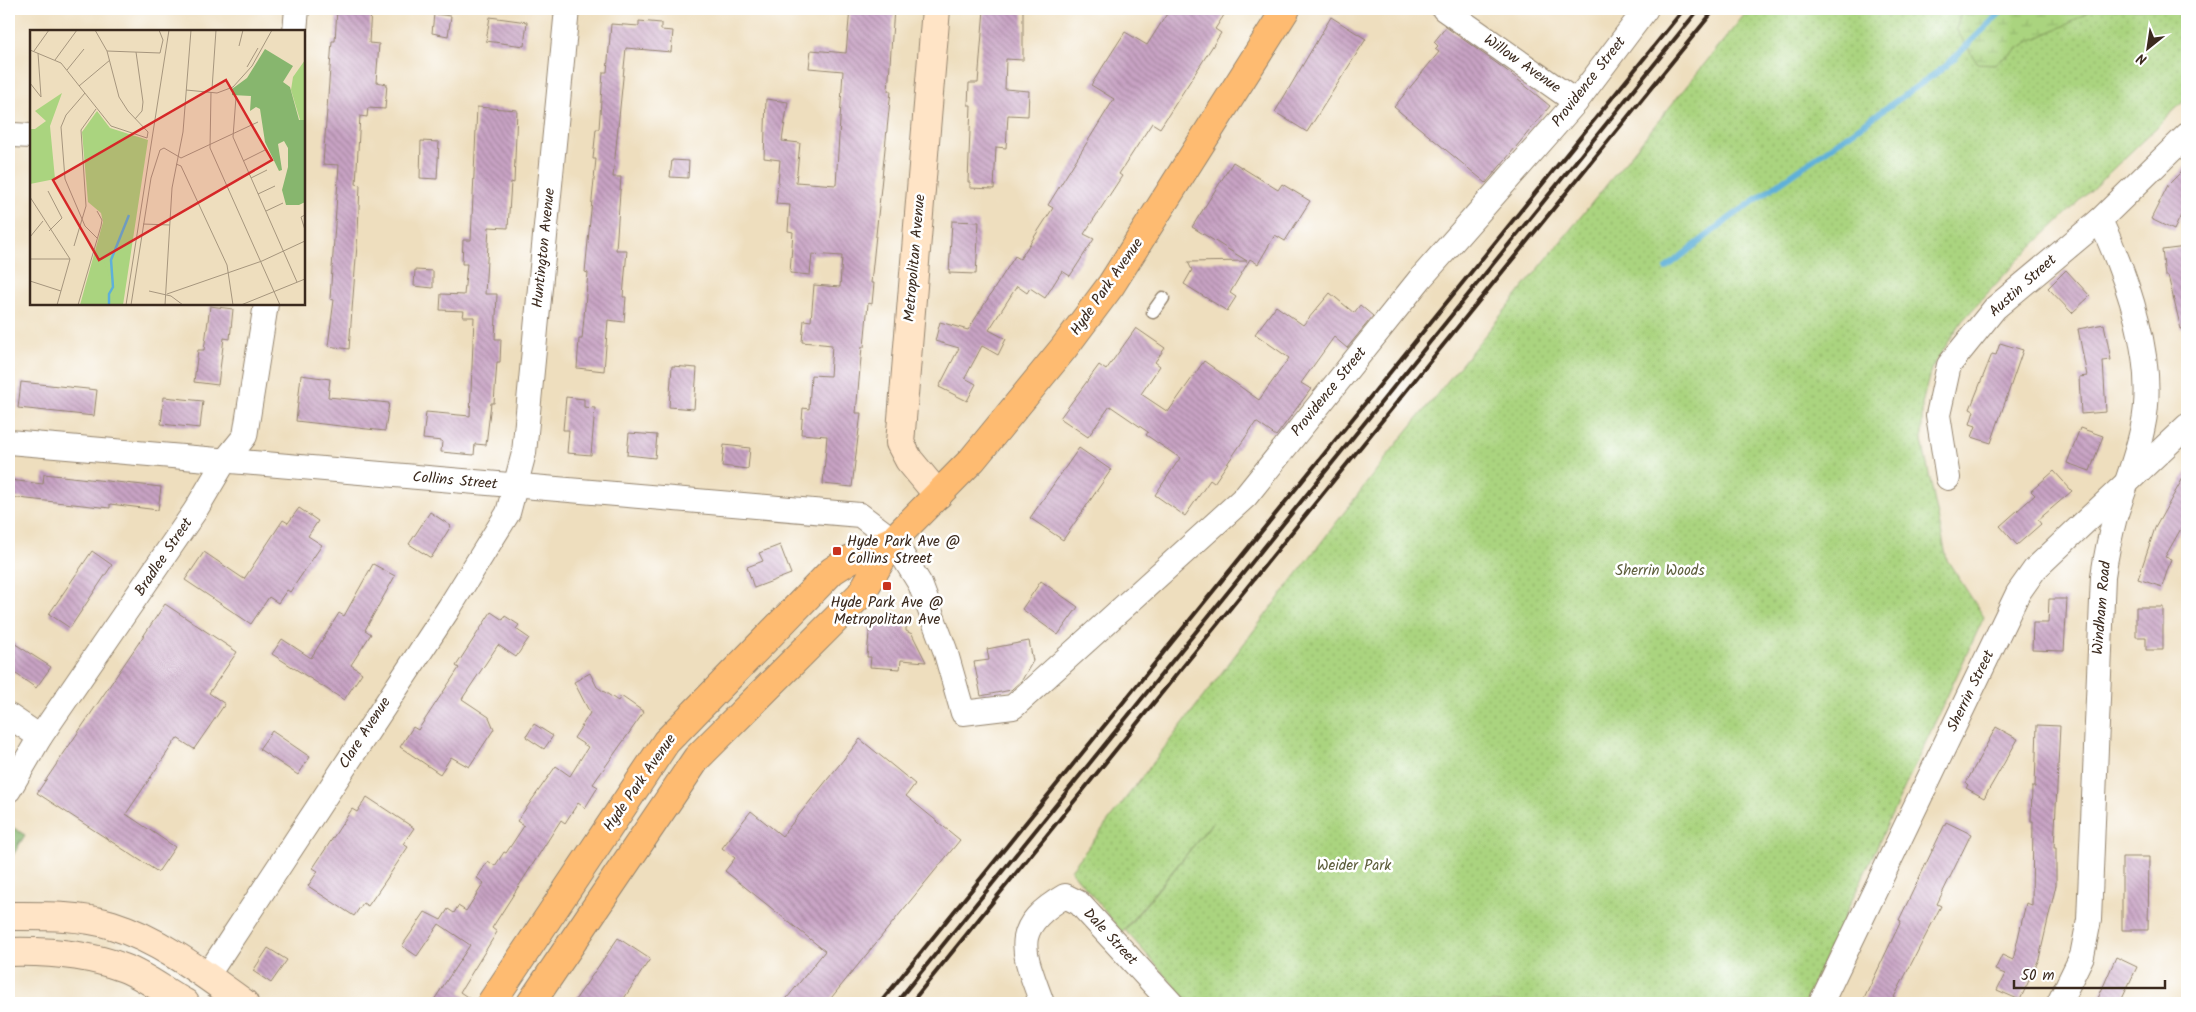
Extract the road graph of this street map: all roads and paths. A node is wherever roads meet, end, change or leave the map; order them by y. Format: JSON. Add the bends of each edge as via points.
{"nodes":[{"id":1,"x":297,"y":9,"type":"edge"},
{"id":2,"x":567,"y":9,"type":"edge"},
{"id":3,"x":936,"y":9,"type":"edge"},
{"id":4,"x":1286,"y":9,"type":"edge"},
{"id":5,"x":1444,"y":9,"type":"edge"},
{"id":6,"x":1646,"y":9,"type":"edge"},
{"id":7,"x":295,"y":30,"type":"edge"},
{"id":8,"x":1576,"y":102,"type":"junction"},
{"id":9,"x":2187,"y":135,"type":"edge"},
{"id":10,"x":2100,"y":220,"type":"junction"},
{"id":11,"x":1163,"y":298,"type":"dead end"},
{"id":12,"x":266,"y":305,"type":"edge"},
{"id":13,"x":1152,"y":312,"type":"dead end"},
{"id":14,"x":2187,"y":426,"type":"edge"},
{"id":15,"x":9,"y":442,"type":"edge"},
{"id":16,"x":224,"y":462,"type":"junction"},
{"id":17,"x":1948,"y":478,"type":"dead end"},
{"id":18,"x":2127,"y":482,"type":"junction"},
{"id":19,"x":515,"y":486,"type":"junction"},
{"id":20,"x":938,"y":495,"type":"junction"},
{"id":21,"x":893,"y":540,"type":"junction"},
{"id":22,"x":9,"y":716,"type":"edge"},
{"id":23,"x":40,"y":737,"type":"junction"},
{"id":24,"x":9,"y":790,"type":"edge"},
{"id":25,"x":9,"y":916,"type":"edge"},
{"id":26,"x":9,"y":952,"type":"edge"},
{"id":27,"x":206,"y":976,"type":"junction"},
{"id":28,"x":185,"y":1003,"type":"edge"},
{"id":29,"x":244,"y":1003,"type":"edge"},
{"id":30,"x":491,"y":1003,"type":"edge"},
{"id":31,"x":531,"y":1003,"type":"edge"},
{"id":32,"x":1042,"y":1003,"type":"edge"},
{"id":33,"x":1171,"y":1003,"type":"edge"},
{"id":34,"x":1821,"y":1003,"type":"edge"},
{"id":35,"x":2059,"y":1003,"type":"edge"}],
"edges":[{"from":1,"to":7,"type":"street"},
{"from":2,"to":19,"type":"street","name":"Huntington Avenue","via":[[524,453]]},
{"from":3,"to":20,"type":"street","name":"Metropolitan Avenue","via":[[900,442],[909,460]]},
{"from":4,"to":20,"type":"main road","name":"Hyde Park Avenue","via":[[1111,285],[1004,423]]},
{"from":5,"to":8,"type":"street","name":"Willow Avenue"},
{"from":6,"to":8,"type":"street","name":"Providence Street"},
{"from":8,"to":21,"type":"street","name":"Providence Street","via":[[1420,279],[1246,496],[1013,707],[963,713],[945,650],[920,584]]},
{"from":9,"to":10,"type":"street","name":"Austin Street"},
{"from":10,"to":17,"type":"street","name":"Austin Street","via":[[1995,308],[1949,365],[1938,414]]},
{"from":10,"to":18,"type":"street","name":"Windham Road","via":[[2127,291],[2144,361],[2147,404]]},
{"from":11,"to":13,"type":"lane"},
{"from":12,"to":16,"type":"street","name":"Bradlee Street","via":[[245,436]]},
{"from":14,"to":18,"type":"street","name":"Sherrin Street"},
{"from":15,"to":16,"type":"street","name":"Collins Street"},
{"from":16,"to":19,"type":"street","name":"Collins Street"},
{"from":16,"to":23,"type":"street","name":"Bradlee Street","via":[[195,511]]},
{"from":18,"to":34,"type":"street","name":"Sherrin Street","via":[[2035,569],[2018,593]]},
{"from":18,"to":35,"type":"street","name":"Windham Road","via":[[2108,546],[2100,602],[2089,920],[2082,956]]},
{"from":19,"to":21,"type":"street","name":"Collins Street","via":[[860,515]]},
{"from":19,"to":27,"type":"street","name":"Clare Avenue","via":[[508,513],[449,608]]},
{"from":20,"to":21,"type":"main road","name":"Hyde Park Avenue"},
{"from":21,"to":30,"type":"main road","name":"Hyde Park Avenue","via":[[832,571],[666,742]]},
{"from":21,"to":31,"type":"main road","name":"Hyde Park Avenue","via":[[861,594],[697,758]]},
{"from":22,"to":23,"type":"street"},
{"from":23,"to":24,"type":"street","name":"Bradlee Street"},
{"from":25,"to":27,"type":"street","via":[[61,916],[112,925],[151,942]]},
{"from":26,"to":28,"type":"street","via":[[33,951],[90,958],[125,968]]},
{"from":27,"to":29,"type":"street"},
{"from":32,"to":33,"type":"street","name":"Dale Street","via":[[1024,952],[1024,937],[1049,905],[1065,896],[1079,903]]}]}
